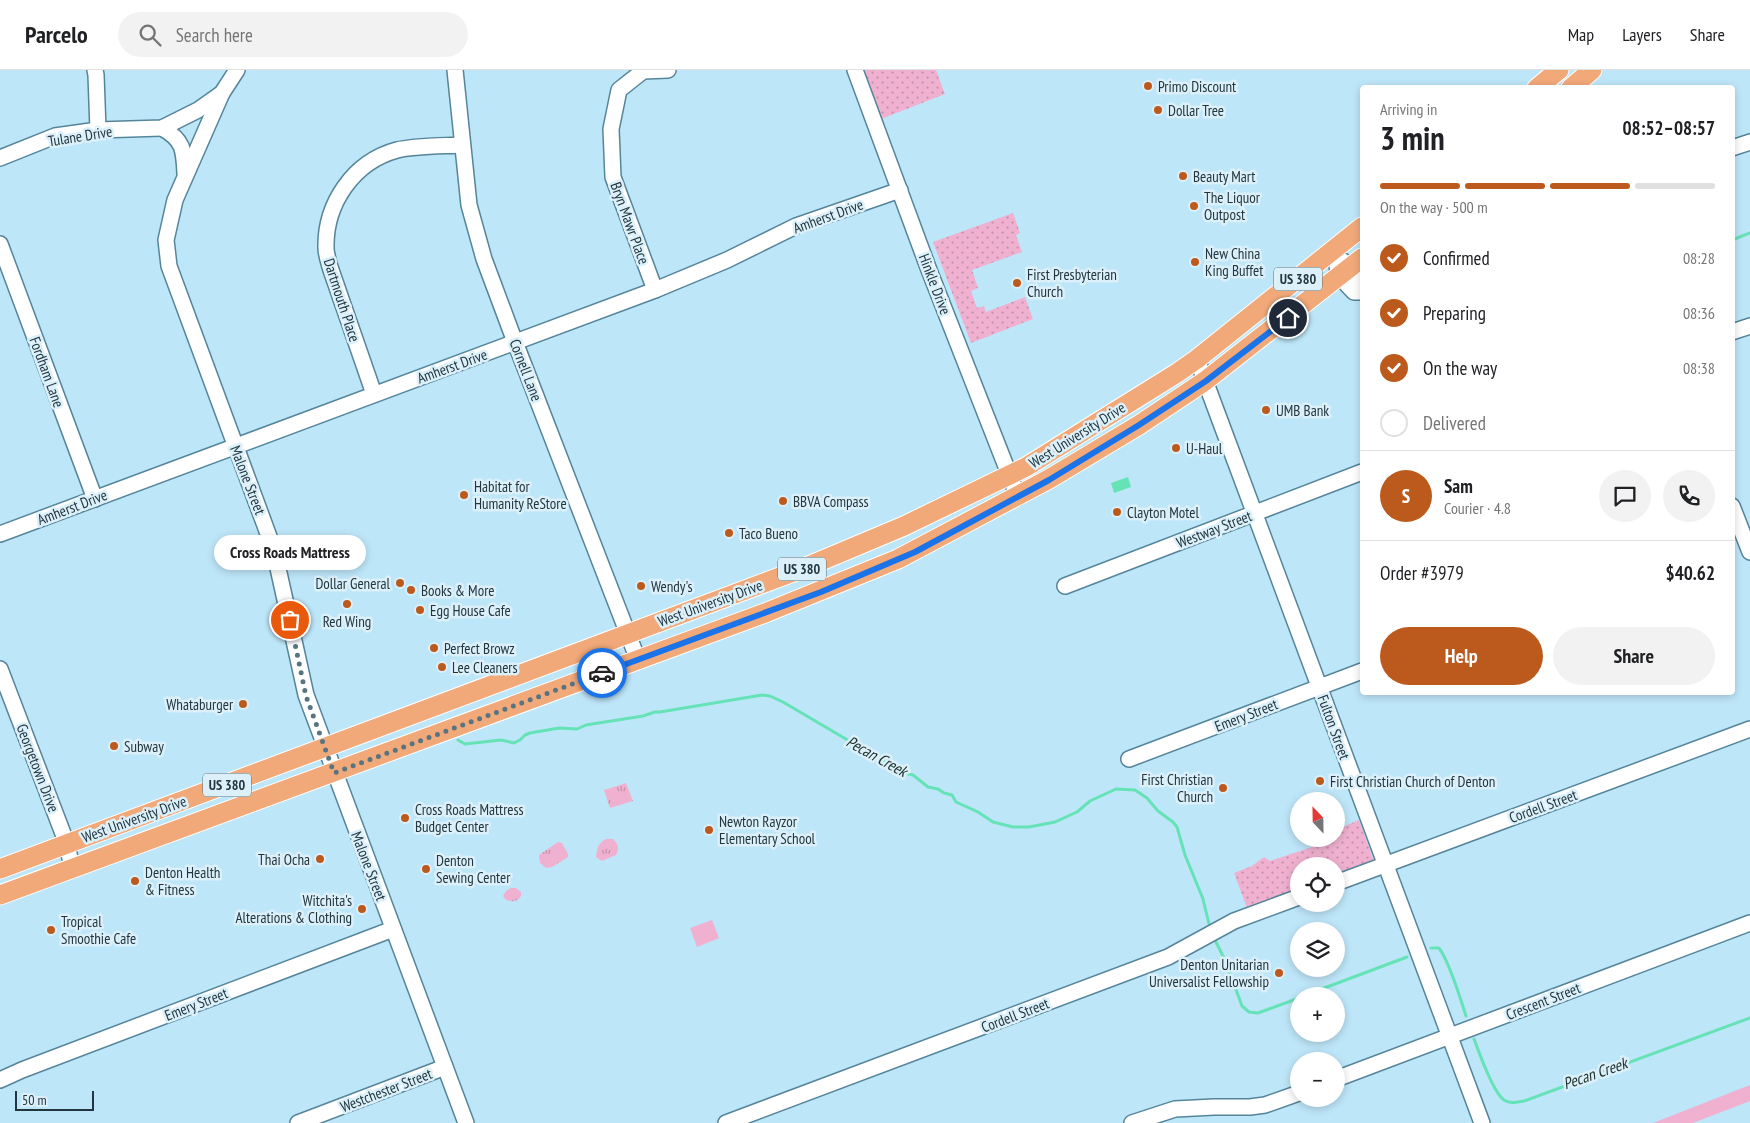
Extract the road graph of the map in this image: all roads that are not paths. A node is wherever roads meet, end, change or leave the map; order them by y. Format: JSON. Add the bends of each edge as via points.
{"nodes":[{"id":1,"x":94,"y":70,"type":"edge"},
{"id":2,"x":237,"y":70,"type":"edge"},
{"id":3,"x":454,"y":70,"type":"edge"},
{"id":4,"x":668,"y":70,"type":"edge"},
{"id":5,"x":855,"y":70,"type":"edge"},
{"id":6,"x":1559,"y":70,"type":"edge"},
{"id":7,"x":1592,"y":70,"type":"edge"},
{"id":8,"x":1571,"y":83,"type":"edge"},
{"id":9,"x":1541,"y":85,"type":"edge"},
{"id":10,"x":222,"y":92,"type":"junction"},
{"id":11,"x":162,"y":128,"type":"junction"},
{"id":12,"x":98,"y":130,"type":"junction"},
{"id":13,"x":1750,"y":142,"type":"edge"},
{"id":14,"x":461,"y":144,"type":"junction"},
{"id":15,"x":1735,"y":147,"type":"edge"},
{"id":16,"x":0,"y":158,"type":"edge"},
{"id":17,"x":185,"y":177,"type":"junction"},
{"id":18,"x":900,"y":190,"type":"junction"},
{"id":19,"x":1360,"y":229,"type":"edge"},
{"id":20,"x":0,"y":244,"type":"edge"},
{"id":21,"x":1334,"y":250,"type":"junction"},
{"id":22,"x":1354,"y":271,"type":"edge"},
{"id":23,"x":655,"y":290,"type":"junction"},
{"id":24,"x":1360,"y":292,"type":"edge"},
{"id":25,"x":1750,"y":326,"type":"edge"},
{"id":26,"x":1735,"y":331,"type":"edge"},
{"id":27,"x":515,"y":342,"type":"junction"},
{"id":28,"x":1197,"y":359,"type":"junction"},
{"id":29,"x":1206,"y":381,"type":"junction"},
{"id":30,"x":374,"y":394,"type":"junction"},
{"id":31,"x":235,"y":446,"type":"junction"},
{"id":32,"x":1360,"y":473,"type":"edge"},
{"id":33,"x":1009,"y":475,"type":"junction"},
{"id":34,"x":1018,"y":497,"type":"junction"},
{"id":35,"x":94,"y":499,"type":"junction"},
{"id":36,"x":1254,"y":513,"type":"junction"},
{"id":37,"x":1735,"y":513,"type":"edge"},
{"id":38,"x":1741,"y":528,"type":"edge"},
{"id":39,"x":0,"y":534,"type":"edge"},
{"id":40,"x":1750,"y":552,"type":"edge"},
{"id":41,"x":1065,"y":586,"type":"dead end"},
{"id":42,"x":628,"y":634,"type":"junction"},
{"id":43,"x":638,"y":660,"type":"junction"},
{"id":44,"x":0,"y":669,"type":"edge"},
{"id":45,"x":1360,"y":672,"type":"edge"},
{"id":46,"x":1320,"y":687,"type":"junction"},
{"id":47,"x":1750,"y":729,"type":"edge"},
{"id":48,"x":325,"y":748,"type":"junction"},
{"id":49,"x":1130,"y":759,"type":"dead end"},
{"id":50,"x":334,"y":773,"type":"junction"},
{"id":51,"x":67,"y":844,"type":"junction"},
{"id":52,"x":1386,"y":865,"type":"junction"},
{"id":53,"x":72,"y":868,"type":"junction"},
{"id":54,"x":0,"y":869,"type":"edge"},
{"id":55,"x":1345,"y":880,"type":"edge"},
{"id":56,"x":0,"y":895,"type":"edge"},
{"id":57,"x":1290,"y":900,"type":"edge"},
{"id":58,"x":1750,"y":923,"type":"edge"},
{"id":59,"x":393,"y":929,"type":"junction"},
{"id":60,"x":1450,"y":1036,"type":"junction"},
{"id":61,"x":445,"y":1067,"type":"junction"},
{"id":62,"x":1345,"y":1076,"type":"edge"},
{"id":63,"x":0,"y":1080,"type":"edge"},
{"id":64,"x":1290,"y":1096,"type":"edge"},
{"id":65,"x":298,"y":1123,"type":"edge"},
{"id":66,"x":466,"y":1123,"type":"edge"},
{"id":67,"x":726,"y":1123,"type":"edge"},
{"id":68,"x":1132,"y":1123,"type":"edge"},
{"id":69,"x":1482,"y":1123,"type":"edge"}],
"edges":[{"from":1,"to":12,"type":"street"},
{"from":2,"to":10,"type":"street","name":"Malone Street"},
{"from":3,"to":14,"type":"street","name":"Cornell Lane"},
{"from":4,"to":23,"type":"street","name":"Bryn Mawr Place","via":[[643,71],[619,90],[611,129],[613,177]]},
{"from":5,"to":18,"type":"street","name":"Hinkle Drive"},
{"from":6,"to":9,"type":"main road"},
{"from":7,"to":8,"type":"main road"},
{"from":10,"to":11,"type":"street","name":"Tulane Drive","via":[[198,110]]},
{"from":10,"to":17,"type":"street","name":"Malone Street"},
{"from":11,"to":12,"type":"street","name":"Tulane Drive"},
{"from":11,"to":17,"type":"street","via":[[181,144]]},
{"from":12,"to":16,"type":"street","name":"Tulane Drive","via":[[55,136]]},
{"from":13,"to":15,"type":"street"},
{"from":14,"to":27,"type":"street","name":"Cornell Lane","via":[[469,205],[484,259]]},
{"from":14,"to":30,"type":"street","name":"Dartmouth Place","via":[[397,150],[377,158],[360,169],[338,194],[329,218],[328,257]]},
{"from":17,"to":31,"type":"street","name":"Malone Street","via":[[168,226],[169,266]]},
{"from":18,"to":23,"type":"street","name":"Amherst Drive","via":[[796,226],[728,260]]},
{"from":18,"to":33,"type":"street","name":"Hinkle Drive"},
{"from":19,"to":21,"type":"main road","name":"West University Drive","number":"US 380"},
{"from":20,"to":35,"type":"street","name":"Fordham Lane"},
{"from":21,"to":22,"type":"street"},
{"from":21,"to":28,"type":"main road","name":"West University Drive","number":"US 380"},
{"from":22,"to":24,"type":"street","via":[[1354,292]]},
{"from":22,"to":29,"type":"main road","name":"West University Drive","number":"US 380"},
{"from":23,"to":27,"type":"street","name":"Amherst Drive"},
{"from":25,"to":26,"type":"street"},
{"from":27,"to":30,"type":"street","name":"Amherst Drive"},
{"from":27,"to":42,"type":"street","name":"Cornell Lane"},
{"from":28,"to":29,"type":"street","name":"Fulton Street"},
{"from":28,"to":33,"type":"main road","name":"West University Drive","number":"US 380"},
{"from":29,"to":34,"type":"main road","name":"West University Drive","number":"US 380"},
{"from":29,"to":36,"type":"street","name":"Fulton Street"},
{"from":30,"to":31,"type":"street","name":"Amherst Drive"},
{"from":31,"to":35,"type":"street","name":"Amherst Drive"},
{"from":31,"to":48,"type":"street","name":"Malone Street","via":[[274,550],[306,696]]},
{"from":32,"to":36,"type":"street","name":"Westway Street"},
{"from":33,"to":34,"type":"street","name":"Hinkle Drive"},
{"from":33,"to":42,"type":"main road","name":"West University Drive","number":"US 380","via":[[904,526],[804,568]]},
{"from":34,"to":43,"type":"main road","name":"West University Drive","number":"US 380","via":[[889,564]]},
{"from":35,"to":39,"type":"street","name":"Amherst Drive"},
{"from":36,"to":41,"type":"street","name":"Westway Street"},
{"from":36,"to":46,"type":"street","name":"Fulton Street"},
{"from":37,"to":38,"type":"street"},
{"from":38,"to":40,"type":"street"},
{"from":42,"to":43,"type":"street","name":"Cornell Lane"},
{"from":42,"to":48,"type":"main road","name":"West University Drive","number":"US 380"},
{"from":43,"to":50,"type":"main road","name":"West University Drive","number":"US 380"},
{"from":44,"to":51,"type":"street","name":"Georgetown Drive"},
{"from":45,"to":46,"type":"street","name":"Emery Street"},
{"from":46,"to":49,"type":"street","name":"Emery Street"},
{"from":46,"to":52,"type":"street","name":"Fulton Street"},
{"from":47,"to":52,"type":"street","name":"Cordell Street"},
{"from":48,"to":50,"type":"street","name":"Malone Street"},
{"from":48,"to":51,"type":"main road","name":"West University Drive","number":"US 380"},
{"from":50,"to":53,"type":"main road","name":"West University Drive","number":"US 380"},
{"from":50,"to":59,"type":"street","name":"Malone Street"},
{"from":51,"to":53,"type":"street","name":"Georgetown Drive"},
{"from":51,"to":54,"type":"main road","name":"West University Drive","number":"US 380"},
{"from":52,"to":55,"type":"street","name":"Cordell Street"},
{"from":52,"to":60,"type":"street","name":"Fulton Street"},
{"from":53,"to":56,"type":"main road","name":"West University Drive","number":"US 380"},
{"from":57,"to":67,"type":"street","name":"Cordell Street","via":[[1234,921],[1168,957]]},
{"from":58,"to":60,"type":"street","name":"Crescent Street"},
{"from":59,"to":61,"type":"street","name":"Malone Street"},
{"from":59,"to":63,"type":"street","name":"Emery Street"},
{"from":60,"to":62,"type":"street","name":"Crescent Street"},
{"from":60,"to":69,"type":"street","name":"Fulton Street"},
{"from":61,"to":65,"type":"street","name":"Westchester Street"},
{"from":61,"to":66,"type":"street","name":"Malone Street"},
{"from":64,"to":68,"type":"street","via":[[1252,1107],[1175,1109]]}]}
